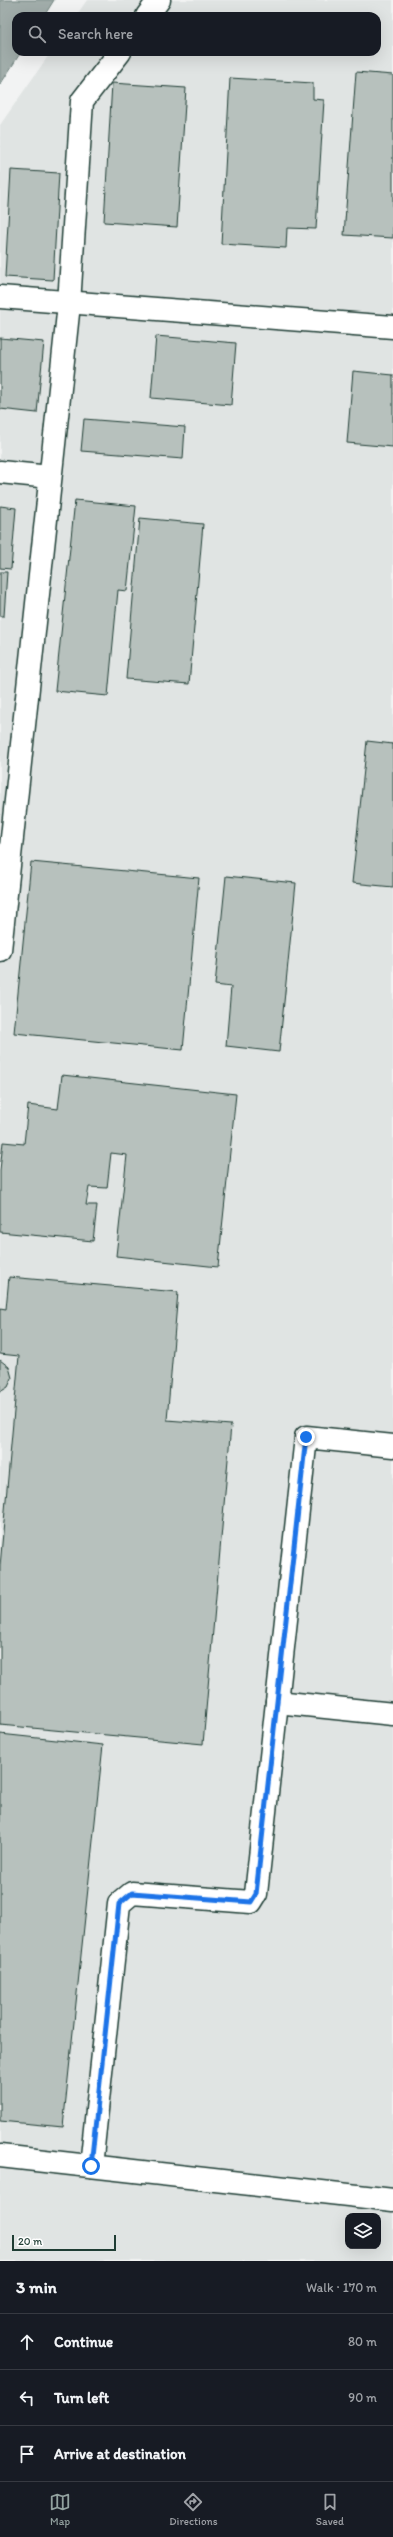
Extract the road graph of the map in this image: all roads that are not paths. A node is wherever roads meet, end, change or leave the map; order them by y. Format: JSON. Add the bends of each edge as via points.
{"nodes":[{"id":1,"x":159,"y":0,"type":"edge"},
{"id":2,"x":150,"y":12,"type":"edge"},
{"id":3,"x":117,"y":56,"type":"edge"},
{"id":4,"x":0,"y":297,"type":"edge"},
{"id":5,"x":69,"y":304,"type":"junction"},
{"id":6,"x":393,"y":327,"type":"edge"},
{"id":7,"x":0,"y":472,"type":"edge"},
{"id":8,"x":50,"y":477,"type":"junction"},
{"id":9,"x":0,"y":950,"type":"edge"},
{"id":10,"x":393,"y":1446,"type":"edge"},
{"id":11,"x":277,"y":1702,"type":"junction"},
{"id":12,"x":393,"y":1714,"type":"edge"},
{"id":13,"x":0,"y":2156,"type":"edge"},
{"id":14,"x":91,"y":2166,"type":"junction"},
{"id":15,"x":393,"y":2200,"type":"edge"}],
"edges":[{"from":1,"to":2,"type":"lane"},
{"from":3,"to":5,"type":"lane","via":[[82,101]]},
{"from":4,"to":5,"type":"lane"},
{"from":5,"to":6,"type":"lane"},
{"from":5,"to":8,"type":"lane"},
{"from":7,"to":8,"type":"lane"},
{"from":8,"to":9,"type":"lane"},
{"from":10,"to":11,"type":"lane","via":[[306,1437]]},
{"from":11,"to":12,"type":"lane"},
{"from":11,"to":14,"type":"lane","via":[[256,1894],[251,1902],[132,1893],[119,1904]]},
{"from":13,"to":14,"type":"lane"},
{"from":14,"to":15,"type":"lane"}]}
